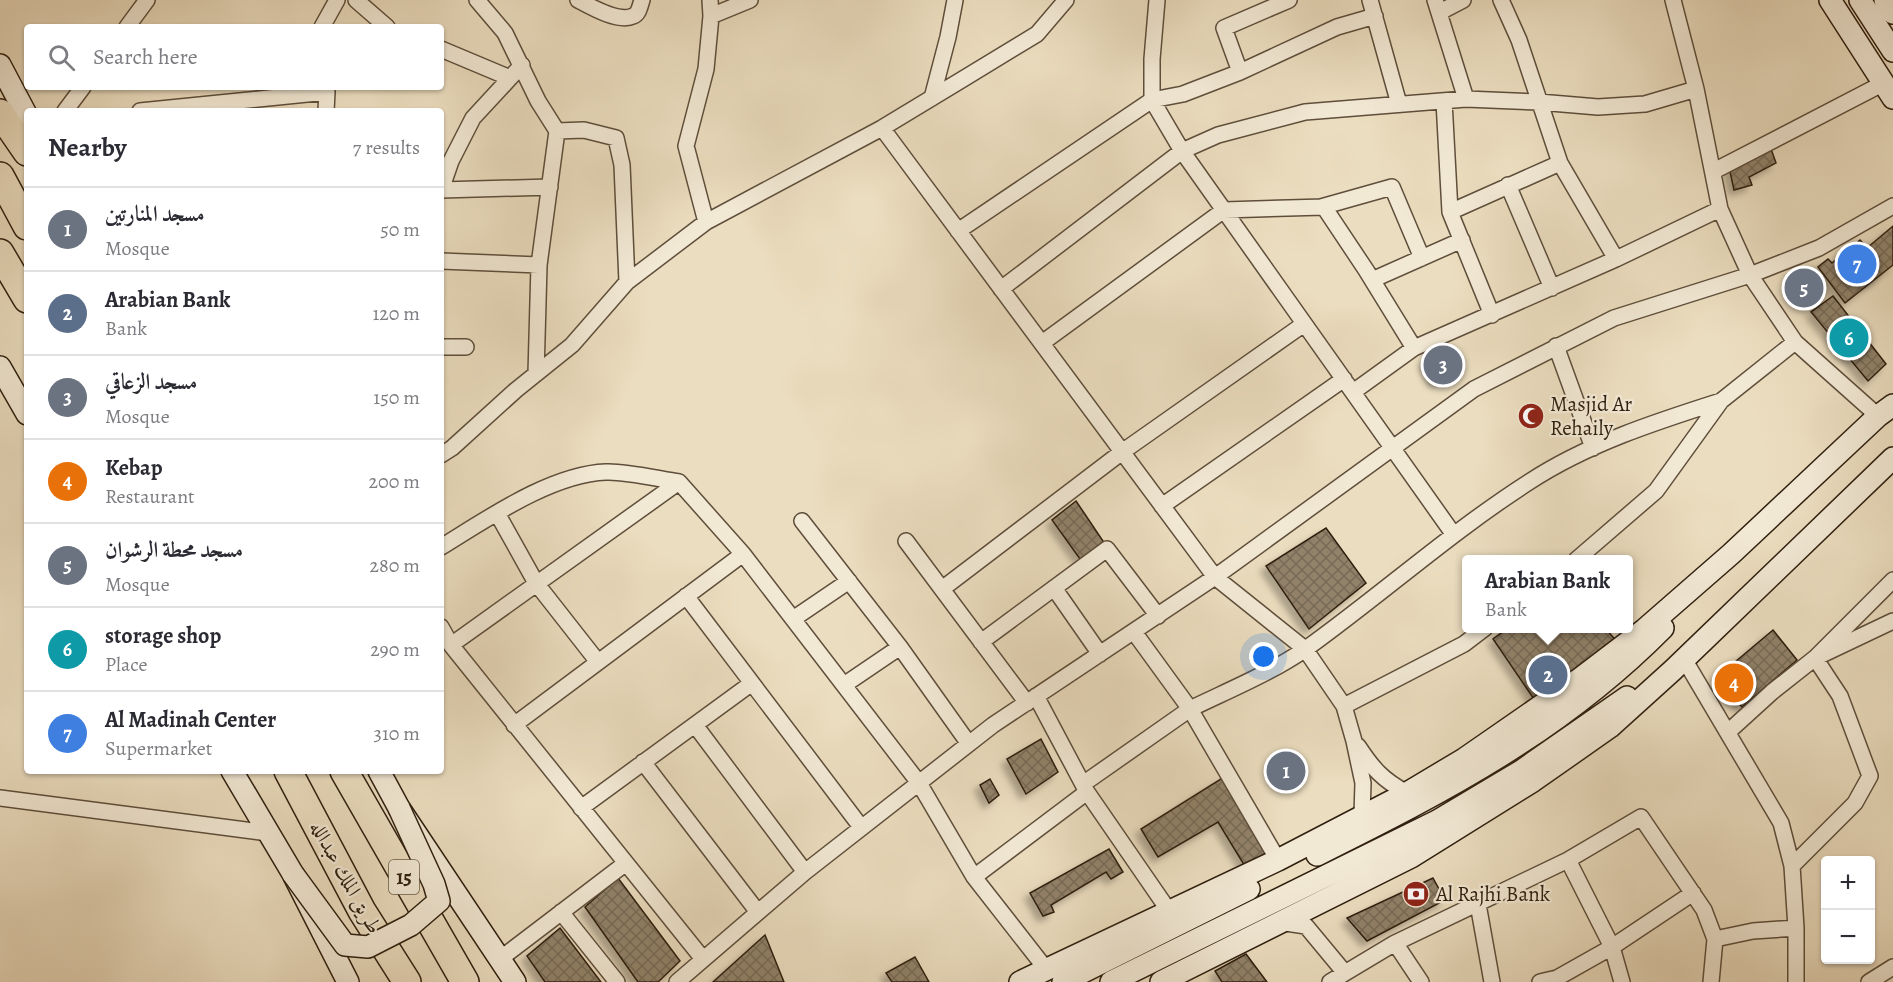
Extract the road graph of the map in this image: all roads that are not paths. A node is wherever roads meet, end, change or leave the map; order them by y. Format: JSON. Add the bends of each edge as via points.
{"nodes":[{"id":1,"x":147,"y":0,"type":"edge"},
{"id":2,"x":337,"y":0,"type":"edge"},
{"id":3,"x":356,"y":0,"type":"edge"},
{"id":4,"x":477,"y":0,"type":"edge"},
{"id":5,"x":578,"y":0,"type":"edge"},
{"id":6,"x":642,"y":0,"type":"edge"},
{"id":7,"x":710,"y":0,"type":"edge"},
{"id":8,"x":750,"y":0,"type":"edge"},
{"id":9,"x":956,"y":0,"type":"edge"},
{"id":10,"x":1066,"y":0,"type":"edge"},
{"id":11,"x":1157,"y":0,"type":"edge"},
{"id":12,"x":1288,"y":0,"type":"edge"},
{"id":13,"x":1370,"y":0,"type":"edge"},
{"id":14,"x":1463,"y":0,"type":"edge"},
{"id":15,"x":1501,"y":0,"type":"edge"},
{"id":16,"x":1673,"y":0,"type":"edge"},
{"id":17,"x":1830,"y":0,"type":"edge"},
{"id":18,"x":1860,"y":0,"type":"edge"},
{"id":19,"x":1885,"y":0,"type":"edge"},
{"id":20,"x":1438,"y":6,"type":"edge"},
{"id":21,"x":1893,"y":13,"type":"edge"},
{"id":22,"x":711,"y":16,"type":"junction"},
{"id":23,"x":1376,"y":16,"type":"junction"},
{"id":24,"x":129,"y":24,"type":"edge"},
{"id":25,"x":324,"y":24,"type":"edge"},
{"id":26,"x":384,"y":24,"type":"edge"},
{"id":27,"x":444,"y":50,"type":"edge"},
{"id":28,"x":1893,"y":51,"type":"edge"},
{"id":29,"x":0,"y":65,"type":"edge"},
{"id":30,"x":522,"y":65,"type":"junction"},
{"id":31,"x":1240,"y":72,"type":"junction"},
{"id":32,"x":510,"y":78,"type":"junction"},
{"id":33,"x":1696,"y":89,"type":"junction"},
{"id":34,"x":81,"y":90,"type":"edge"},
{"id":35,"x":318,"y":90,"type":"edge"},
{"id":36,"x":326,"y":90,"type":"edge"},
{"id":37,"x":1887,"y":91,"type":"edge"},
{"id":38,"x":932,"y":98,"type":"junction"},
{"id":39,"x":1466,"y":99,"type":"junction"},
{"id":40,"x":1152,"y":100,"type":"junction"},
{"id":41,"x":1444,"y":101,"type":"junction"},
{"id":42,"x":1539,"y":102,"type":"junction"},
{"id":43,"x":1399,"y":104,"type":"junction"},
{"id":44,"x":67,"y":108,"type":"edge"},
{"id":45,"x":165,"y":108,"type":"edge"},
{"id":46,"x":326,"y":108,"type":"edge"},
{"id":47,"x":24,"y":110,"type":"edge"},
{"id":48,"x":0,"y":113,"type":"edge"},
{"id":49,"x":882,"y":128,"type":"junction"},
{"id":50,"x":557,"y":131,"type":"junction"},
{"id":51,"x":24,"y":148,"type":"edge"},
{"id":52,"x":1182,"y":151,"type":"junction"},
{"id":53,"x":1560,"y":162,"type":"junction"},
{"id":54,"x":1714,"y":171,"type":"junction"},
{"id":55,"x":0,"y":176,"type":"edge"},
{"id":56,"x":444,"y":181,"type":"edge"},
{"id":57,"x":1508,"y":185,"type":"junction"},
{"id":58,"x":550,"y":187,"type":"junction"},
{"id":59,"x":444,"y":190,"type":"edge"},
{"id":60,"x":1893,"y":206,"type":"edge"},
{"id":61,"x":1321,"y":207,"type":"junction"},
{"id":62,"x":1720,"y":209,"type":"junction"},
{"id":63,"x":1224,"y":210,"type":"junction"},
{"id":64,"x":1450,"y":212,"type":"junction"},
{"id":65,"x":24,"y":220,"type":"edge"},
{"id":66,"x":706,"y":222,"type":"junction"},
{"id":67,"x":958,"y":231,"type":"junction"},
{"id":68,"x":1462,"y":240,"type":"junction"},
{"id":69,"x":0,"y":253,"type":"edge"},
{"id":70,"x":1422,"y":258,"type":"junction"},
{"id":71,"x":1616,"y":259,"type":"junction"},
{"id":72,"x":444,"y":261,"type":"edge"},
{"id":73,"x":539,"y":265,"type":"junction"},
{"id":74,"x":1750,"y":275,"type":"junction"},
{"id":75,"x":1372,"y":280,"type":"junction"},
{"id":76,"x":627,"y":282,"type":"junction"},
{"id":77,"x":1552,"y":288,"type":"junction"},
{"id":78,"x":1001,"y":289,"type":"junction"},
{"id":79,"x":24,"y":294,"type":"edge"},
{"id":80,"x":1492,"y":315,"type":"junction"},
{"id":81,"x":1304,"y":324,"type":"junction"},
{"id":82,"x":1795,"y":342,"type":"junction"},
{"id":83,"x":1042,"y":344,"type":"junction"},
{"id":84,"x":1556,"y":346,"type":"junction"},
{"id":85,"x":444,"y":347,"type":"edge"},
{"id":86,"x":466,"y":347,"type":"dead end"},
{"id":87,"x":1413,"y":348,"type":"junction"},
{"id":88,"x":0,"y":367,"type":"edge"},
{"id":89,"x":536,"y":374,"type":"junction"},
{"id":90,"x":1344,"y":379,"type":"junction"},
{"id":91,"x":1353,"y":392,"type":"junction"},
{"id":92,"x":1721,"y":401,"type":"junction"},
{"id":93,"x":24,"y":409,"type":"edge"},
{"id":94,"x":1886,"y":410,"type":"edge"},
{"id":95,"x":1393,"y":448,"type":"junction"},
{"id":96,"x":1593,"y":448,"type":"junction"},
{"id":97,"x":1122,"y":452,"type":"junction"},
{"id":98,"x":444,"y":453,"type":"edge"},
{"id":99,"x":1893,"y":458,"type":"edge"},
{"id":100,"x":679,"y":482,"type":"junction"},
{"id":101,"x":1162,"y":506,"type":"junction"},
{"id":102,"x":497,"y":513,"type":"junction"},
{"id":103,"x":802,"y":521,"type":"dead end"},
{"id":104,"x":1454,"y":535,"type":"junction"},
{"id":105,"x":906,"y":541,"type":"dead end"},
{"id":106,"x":444,"y":545,"type":"edge"},
{"id":107,"x":743,"y":554,"type":"junction"},
{"id":108,"x":1582,"y":555,"type":"edge"},
{"id":109,"x":1215,"y":577,"type":"junction"},
{"id":110,"x":1893,"y":579,"type":"edge"},
{"id":111,"x":849,"y":581,"type":"junction"},
{"id":112,"x":1698,"y":582,"type":"junction"},
{"id":113,"x":536,"y":583,"type":"junction"},
{"id":114,"x":1054,"y":588,"type":"junction"},
{"id":115,"x":942,"y":590,"type":"junction"},
{"id":116,"x":686,"y":596,"type":"junction"},
{"id":117,"x":1158,"y":616,"type":"junction"},
{"id":118,"x":793,"y":619,"type":"junction"},
{"id":119,"x":1893,"y":621,"type":"edge"},
{"id":120,"x":444,"y":632,"type":"edge"},
{"id":121,"x":1134,"y":632,"type":"junction"},
{"id":122,"x":1478,"y":633,"type":"edge"},
{"id":123,"x":981,"y":642,"type":"junction"},
{"id":124,"x":451,"y":645,"type":"junction"},
{"id":125,"x":900,"y":647,"type":"junction"},
{"id":126,"x":1305,"y":649,"type":"junction"},
{"id":127,"x":1100,"y":654,"type":"junction"},
{"id":128,"x":1815,"y":658,"type":"junction"},
{"id":129,"x":598,"y":662,"type":"junction"},
{"id":130,"x":1678,"y":664,"type":"junction"},
{"id":131,"x":752,"y":683,"type":"junction"},
{"id":132,"x":844,"y":685,"type":"junction"},
{"id":133,"x":1032,"y":700,"type":"junction"},
{"id":134,"x":1344,"y":706,"type":"junction"},
{"id":135,"x":1190,"y":710,"type":"junction"},
{"id":136,"x":514,"y":724,"type":"junction"},
{"id":137,"x":695,"y":725,"type":"junction"},
{"id":138,"x":1728,"y":732,"type":"junction"},
{"id":139,"x":1354,"y":741,"type":"junction"},
{"id":140,"x":969,"y":744,"type":"junction"},
{"id":141,"x":643,"y":762,"type":"junction"},
{"id":142,"x":234,"y":774,"type":"edge"},
{"id":143,"x":290,"y":774,"type":"edge"},
{"id":144,"x":346,"y":774,"type":"edge"},
{"id":145,"x":381,"y":774,"type":"edge"},
{"id":146,"x":919,"y":783,"type":"junction"},
{"id":147,"x":1085,"y":788,"type":"junction"},
{"id":148,"x":1407,"y":793,"type":"junction"},
{"id":149,"x":0,"y":798,"type":"edge"},
{"id":150,"x":399,"y":808,"type":"junction"},
{"id":151,"x":581,"y":808,"type":"junction"},
{"id":152,"x":1362,"y":815,"type":"junction"},
{"id":153,"x":861,"y":827,"type":"junction"},
{"id":154,"x":267,"y":833,"type":"junction"},
{"id":155,"x":1278,"y":860,"type":"junction"},
{"id":156,"x":1568,"y":860,"type":"junction"},
{"id":157,"x":626,"y":863,"type":"junction"},
{"id":158,"x":1792,"y":866,"type":"junction"},
{"id":159,"x":805,"y":872,"type":"junction"},
{"id":160,"x":293,"y":874,"type":"junction"},
{"id":161,"x":974,"y":877,"type":"junction"},
{"id":162,"x":1693,"y":893,"type":"junction"},
{"id":163,"x":1478,"y":904,"type":"junction"},
{"id":164,"x":757,"y":911,"type":"junction"},
{"id":165,"x":1169,"y":911,"type":"junction"},
{"id":166,"x":561,"y":912,"type":"junction"},
{"id":167,"x":1279,"y":922,"type":"junction"},
{"id":168,"x":1796,"y":928,"type":"junction"},
{"id":169,"x":1715,"y":939,"type":"junction"},
{"id":170,"x":1395,"y":944,"type":"junction"},
{"id":171,"x":1612,"y":946,"type":"junction"},
{"id":172,"x":500,"y":959,"type":"junction"},
{"id":173,"x":703,"y":959,"type":"junction"},
{"id":174,"x":1893,"y":967,"type":"edge"},
{"id":175,"x":1345,"y":973,"type":"junction"},
{"id":176,"x":1054,"y":976,"type":"edge"},
{"id":177,"x":348,"y":982,"type":"edge"},
{"id":178,"x":407,"y":982,"type":"edge"},
{"id":179,"x":465,"y":982,"type":"edge"},
{"id":180,"x":515,"y":982,"type":"edge"},
{"id":181,"x":617,"y":982,"type":"edge"},
{"id":182,"x":677,"y":982,"type":"edge"},
{"id":183,"x":1020,"y":982,"type":"edge"},
{"id":184,"x":1111,"y":982,"type":"edge"},
{"id":185,"x":1161,"y":982,"type":"edge"},
{"id":186,"x":1330,"y":982,"type":"edge"},
{"id":187,"x":1421,"y":982,"type":"edge"},
{"id":188,"x":1492,"y":982,"type":"edge"},
{"id":189,"x":1540,"y":982,"type":"edge"},
{"id":190,"x":1622,"y":982,"type":"edge"},
{"id":191,"x":1711,"y":982,"type":"edge"},
{"id":192,"x":1796,"y":982,"type":"edge"},
{"id":193,"x":1869,"y":982,"type":"edge"}],
"edges":[{"from":1,"to":24,"type":"street"},
{"from":2,"to":25,"type":"street"},
{"from":3,"to":26,"type":"street"},
{"from":4,"to":30,"type":"street","via":[[506,33]]},
{"from":5,"to":6,"type":"street","via":[[624,18],[634,16]]},
{"from":7,"to":22,"type":"street"},
{"from":8,"to":22,"type":"street"},
{"from":9,"to":38,"type":"street"},
{"from":10,"to":38,"type":"street","via":[[1037,34]]},
{"from":11,"to":40,"type":"street"},
{"from":12,"to":31,"type":"street","via":[[1224,28]]},
{"from":13,"to":23,"type":"street"},
{"from":14,"to":20,"type":"street"},
{"from":15,"to":42,"type":"street"},
{"from":16,"to":33,"type":"street"},
{"from":17,"to":37,"type":"main road"},
{"from":18,"to":28,"type":"main road"},
{"from":19,"to":21,"type":"main road"},
{"from":20,"to":39,"type":"street"},
{"from":22,"to":66,"type":"street","via":[[706,69],[686,146]]},
{"from":23,"to":31,"type":"street","via":[[1337,27]]},
{"from":23,"to":43,"type":"street"},
{"from":27,"to":32,"type":"street"},
{"from":29,"to":47,"type":"main road"},
{"from":30,"to":32,"type":"street"},
{"from":30,"to":50,"type":"street"},
{"from":31,"to":40,"type":"street","via":[[1183,94]]},
{"from":32,"to":56,"type":"street","via":[[473,118]]},
{"from":33,"to":42,"type":"street","via":[[1645,104],[1598,107]]},
{"from":33,"to":54,"type":"street"},
{"from":34,"to":44,"type":"street"},
{"from":35,"to":45,"type":"street"},
{"from":36,"to":46,"type":"street"},
{"from":37,"to":54,"type":"street"},
{"from":38,"to":49,"type":"street"},
{"from":39,"to":41,"type":"street"},
{"from":39,"to":42,"type":"street"},
{"from":40,"to":52,"type":"street"},
{"from":40,"to":67,"type":"street"},
{"from":41,"to":43,"type":"street"},
{"from":41,"to":64,"type":"street"},
{"from":42,"to":53,"type":"street"},
{"from":43,"to":52,"type":"street","via":[[1305,112],[1218,135]]},
{"from":48,"to":51,"type":"highway"},
{"from":49,"to":66,"type":"street"},
{"from":49,"to":67,"type":"street"},
{"from":50,"to":58,"type":"street"},
{"from":50,"to":76,"type":"street","via":[[584,130],[616,138],[622,165]]},
{"from":52,"to":63,"type":"street"},
{"from":52,"to":78,"type":"street"},
{"from":53,"to":57,"type":"street"},
{"from":53,"to":71,"type":"street"},
{"from":54,"to":62,"type":"street"},
{"from":55,"to":65,"type":"highway"},
{"from":57,"to":64,"type":"street"},
{"from":57,"to":77,"type":"street"},
{"from":58,"to":59,"type":"street"},
{"from":58,"to":73,"type":"street"},
{"from":60,"to":74,"type":"street","via":[[1819,248]]},
{"from":61,"to":63,"type":"street"},
{"from":61,"to":70,"type":"street","via":[[1392,187]]},
{"from":61,"to":75,"type":"street"},
{"from":62,"to":71,"type":"street"},
{"from":62,"to":74,"type":"street"},
{"from":63,"to":81,"type":"street"},
{"from":63,"to":83,"type":"street"},
{"from":64,"to":68,"type":"street"},
{"from":66,"to":76,"type":"street"},
{"from":67,"to":78,"type":"street"},
{"from":68,"to":70,"type":"street"},
{"from":68,"to":80,"type":"street"},
{"from":69,"to":79,"type":"highway"},
{"from":70,"to":75,"type":"street"},
{"from":71,"to":77,"type":"street"},
{"from":72,"to":73,"type":"street"},
{"from":73,"to":89,"type":"street"},
{"from":74,"to":82,"type":"street"},
{"from":74,"to":84,"type":"street","via":[[1614,318]]},
{"from":75,"to":87,"type":"street"},
{"from":76,"to":89,"type":"street","via":[[572,345]]},
{"from":77,"to":80,"type":"street"},
{"from":78,"to":83,"type":"street"},
{"from":80,"to":87,"type":"street"},
{"from":81,"to":90,"type":"street"},
{"from":81,"to":97,"type":"street"},
{"from":82,"to":92,"type":"street"},
{"from":82,"to":94,"type":"street"},
{"from":83,"to":97,"type":"street"},
{"from":84,"to":95,"type":"street","via":[[1474,389]]},
{"from":84,"to":96,"type":"street"},
{"from":85,"to":86,"type":"street"},
{"from":87,"to":91,"type":"street"},
{"from":88,"to":93,"type":"main road"},
{"from":89,"to":98,"type":"street"},
{"from":90,"to":91,"type":"street"},
{"from":90,"to":101,"type":"street"},
{"from":91,"to":95,"type":"street"},
{"from":92,"to":96,"type":"street"},
{"from":92,"to":108,"type":"street","via":[[1656,491]]},
{"from":94,"to":112,"type":"main road"},
{"from":95,"to":104,"type":"street"},
{"from":95,"to":109,"type":"street"},
{"from":96,"to":104,"type":"street","via":[[1530,481]]},
{"from":97,"to":101,"type":"street"},
{"from":97,"to":115,"type":"street"},
{"from":99,"to":130,"type":"main road"},
{"from":100,"to":102,"type":"street","via":[[607,471],[560,481]]},
{"from":100,"to":107,"type":"street"},
{"from":100,"to":113,"type":"street"},
{"from":101,"to":109,"type":"street"},
{"from":102,"to":106,"type":"street"},
{"from":102,"to":113,"type":"street"},
{"from":103,"to":111,"type":"street"},
{"from":104,"to":126,"type":"street"},
{"from":105,"to":115,"type":"street"},
{"from":107,"to":116,"type":"street"},
{"from":107,"to":118,"type":"street"},
{"from":109,"to":117,"type":"street"},
{"from":109,"to":126,"type":"street"},
{"from":110,"to":128,"type":"street"},
{"from":111,"to":118,"type":"street"},
{"from":111,"to":125,"type":"street"},
{"from":112,"to":148,"type":"main road","via":[[1578,680],[1464,759]]},
{"from":112,"to":176,"type":"main road","via":[[1670,622],[1636,656],[1547,726],[1487,765],[1423,802]]},
{"from":113,"to":124,"type":"street"},
{"from":113,"to":129,"type":"street"},
{"from":114,"to":117,"type":"street","via":[[1107,549]]},
{"from":114,"to":123,"type":"street"},
{"from":114,"to":127,"type":"street"},
{"from":115,"to":123,"type":"street"},
{"from":116,"to":129,"type":"street"},
{"from":116,"to":131,"type":"street"},
{"from":117,"to":121,"type":"street"},
{"from":118,"to":132,"type":"street"},
{"from":119,"to":128,"type":"street"},
{"from":120,"to":124,"type":"street"},
{"from":121,"to":127,"type":"street"},
{"from":121,"to":135,"type":"street"},
{"from":122,"to":134,"type":"street"},
{"from":123,"to":133,"type":"street"},
{"from":124,"to":136,"type":"street"},
{"from":125,"to":132,"type":"street"},
{"from":125,"to":140,"type":"street"},
{"from":126,"to":134,"type":"street"},
{"from":126,"to":135,"type":"street"},
{"from":127,"to":133,"type":"street"},
{"from":128,"to":138,"type":"street"},
{"from":128,"to":158,"type":"street","via":[[1840,696],[1870,776],[1855,802]]},
{"from":129,"to":136,"type":"street"},
{"from":130,"to":138,"type":"street"},
{"from":130,"to":167,"type":"main road","via":[[1610,727],[1473,820],[1411,857]]},
{"from":130,"to":184,"type":"main road","via":[[1521,771],[1437,821]]},
{"from":131,"to":137,"type":"street"},
{"from":131,"to":153,"type":"street"},
{"from":132,"to":146,"type":"street"},
{"from":133,"to":140,"type":"street"},
{"from":133,"to":147,"type":"street"},
{"from":134,"to":139,"type":"street"},
{"from":135,"to":147,"type":"street"},
{"from":135,"to":155,"type":"street"},
{"from":136,"to":151,"type":"street"},
{"from":137,"to":141,"type":"street"},
{"from":137,"to":159,"type":"street"},
{"from":138,"to":158,"type":"street","via":[[1781,823]]},
{"from":139,"to":148,"type":"street","via":[[1387,782]]},
{"from":139,"to":152,"type":"street","via":[[1363,783]]},
{"from":140,"to":146,"type":"street"},
{"from":141,"to":151,"type":"street"},
{"from":141,"to":164,"type":"street"},
{"from":142,"to":154,"type":"main road"},
{"from":143,"to":178,"type":"highway","name":"طريق الملك عبدالله","number":"15","via":[[362,911]]},
{"from":144,"to":179,"type":"highway","number":"15"},
{"from":145,"to":150,"type":"main road"},
{"from":146,"to":153,"type":"street"},
{"from":146,"to":161,"type":"street"},
{"from":147,"to":161,"type":"street"},
{"from":147,"to":165,"type":"street"},
{"from":148,"to":152,"type":"main road"},
{"from":149,"to":154,"type":"street"},
{"from":150,"to":160,"type":"main road","bridge":true,"via":[[439,901],[411,925],[368,947],[345,945]]},
{"from":150,"to":172,"type":"main road"},
{"from":151,"to":157,"type":"street"},
{"from":152,"to":155,"type":"main road"},
{"from":153,"to":159,"type":"street"},
{"from":154,"to":160,"type":"main road"},
{"from":155,"to":165,"type":"main road"},
{"from":156,"to":162,"type":"street","via":[[1641,817]]},
{"from":156,"to":163,"type":"street"},
{"from":156,"to":171,"type":"street"},
{"from":157,"to":166,"type":"street"},
{"from":157,"to":173,"type":"street"},
{"from":158,"to":168,"type":"street"},
{"from":159,"to":164,"type":"street"},
{"from":160,"to":177,"type":"main road"},
{"from":161,"to":176,"type":"street"},
{"from":162,"to":169,"type":"street"},
{"from":162,"to":171,"type":"street"},
{"from":163,"to":170,"type":"street"},
{"from":163,"to":188,"type":"street"},
{"from":164,"to":173,"type":"street"},
{"from":165,"to":176,"type":"main road"},
{"from":166,"to":172,"type":"street"},
{"from":166,"to":181,"type":"street"},
{"from":167,"to":175,"type":"street","via":[[1306,926]]},
{"from":167,"to":185,"type":"main road"},
{"from":168,"to":169,"type":"street"},
{"from":168,"to":192,"type":"street"},
{"from":169,"to":191,"type":"street"},
{"from":170,"to":175,"type":"street"},
{"from":170,"to":187,"type":"street"},
{"from":171,"to":189,"type":"street","via":[[1557,978]]},
{"from":171,"to":190,"type":"street"},
{"from":172,"to":180,"type":"main road"},
{"from":173,"to":182,"type":"street"},
{"from":174,"to":193,"type":"street"},
{"from":175,"to":186,"type":"street"},
{"from":176,"to":183,"type":"main road"}]}
